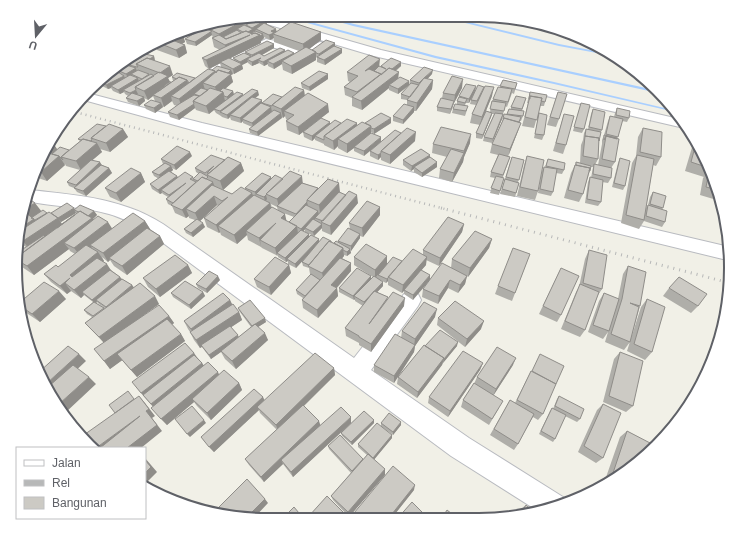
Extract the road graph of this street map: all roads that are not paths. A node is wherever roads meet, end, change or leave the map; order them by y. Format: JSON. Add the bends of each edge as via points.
{"nodes":[{"id":1,"x":271,"y":22,"type":"edge"},
{"id":2,"x":330,"y":40,"type":"junction"},
{"id":3,"x":218,"y":68,"type":"edge"},
{"id":4,"x":90,"y":98,"type":"edge"},
{"id":5,"x":677,"y":123,"type":"edge"},
{"id":6,"x":33,"y":196,"type":"edge"},
{"id":7,"x":723,"y":252,"type":"edge"},
{"id":8,"x":411,"y":300,"type":"edge"},
{"id":9,"x":356,"y":373,"type":"junction"},
{"id":10,"x":549,"y":503,"type":"edge"}],
"edges":[{"from":1,"to":2,"type":"street"},
{"from":2,"to":3,"type":"street","via":[[307,53],[266,43]]},
{"from":2,"to":5,"type":"street"},
{"from":4,"to":7,"type":"street","via":[[207,129]]},
{"from":6,"to":9,"type":"street","via":[[86,203],[123,212],[141,220]]},
{"from":8,"to":9,"type":"street"},
{"from":9,"to":10,"type":"street","via":[[460,447]]}]}
